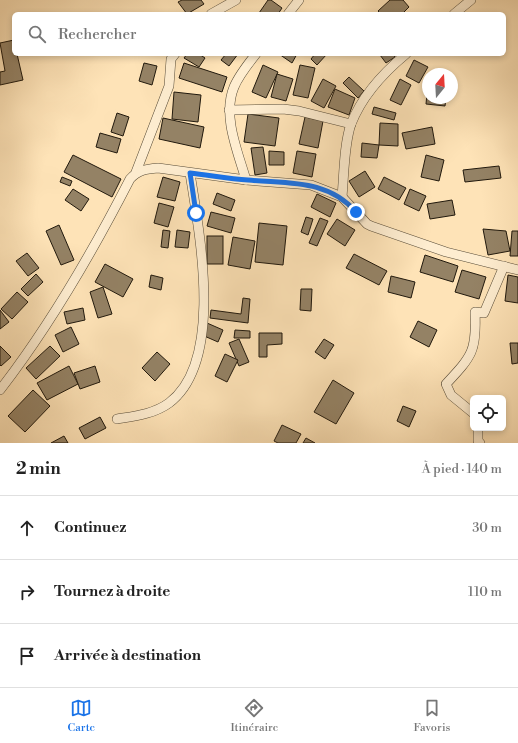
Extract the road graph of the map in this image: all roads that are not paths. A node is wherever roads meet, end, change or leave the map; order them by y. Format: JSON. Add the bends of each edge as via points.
{"nodes":[{"id":1,"x":236,"y":0,"type":"edge"},
{"id":2,"x":300,"y":0,"type":"edge"},
{"id":3,"x":471,"y":0,"type":"edge"},
{"id":4,"x":215,"y":12,"type":"edge"},
{"id":5,"x":290,"y":12,"type":"edge"},
{"id":6,"x":456,"y":12,"type":"edge"},
{"id":7,"x":173,"y":56,"type":"edge"},
{"id":8,"x":255,"y":56,"type":"edge"},
{"id":9,"x":404,"y":56,"type":"edge"},
{"id":10,"x":229,"y":110,"type":"junction"},
{"id":11,"x":351,"y":124,"type":"junction"},
{"id":12,"x":136,"y":172,"type":"junction"},
{"id":13,"x":190,"y":173,"type":"junction"},
{"id":14,"x":246,"y":180,"type":"junction"},
{"id":15,"x":342,"y":197,"type":"junction"},
{"id":16,"x":504,"y":266,"type":"junction"},
{"id":17,"x":518,"y":270,"type":"edge"},
{"id":18,"x":0,"y":390,"type":"edge"},
{"id":19,"x":470,"y":410,"type":"edge"},
{"id":20,"x":117,"y":419,"type":"dead end"},
{"id":21,"x":478,"y":431,"type":"edge"},
{"id":22,"x":480,"y":443,"type":"edge"}],
"edges":[{"from":1,"to":4,"type":"street"},
{"from":2,"to":5,"type":"street"},
{"from":3,"to":6,"type":"street"},
{"from":7,"to":12,"type":"street","via":[[169,86]]},
{"from":8,"to":10,"type":"street","via":[[234,86]]},
{"from":9,"to":11,"type":"street","via":[[382,76],[363,101]]},
{"from":10,"to":11,"type":"street","via":[[284,109]]},
{"from":10,"to":14,"type":"street","via":[[236,148]]},
{"from":11,"to":15,"type":"street"},
{"from":12,"to":13,"type":"street","via":[[158,168]]},
{"from":12,"to":18,"type":"street","via":[[98,241],[38,339]]},
{"from":13,"to":14,"type":"street"},
{"from":13,"to":20,"type":"street","via":[[204,286],[203,319],[197,358],[185,384],[170,402],[155,411]]},
{"from":14,"to":15,"type":"street","via":[[311,185]]},
{"from":15,"to":16,"type":"street","via":[[371,226],[446,252]]},
{"from":16,"to":17,"type":"street"},
{"from":16,"to":19,"type":"street","via":[[484,313],[475,312],[476,336],[469,360],[446,384],[452,394]]},
{"from":21,"to":22,"type":"street"}]}
